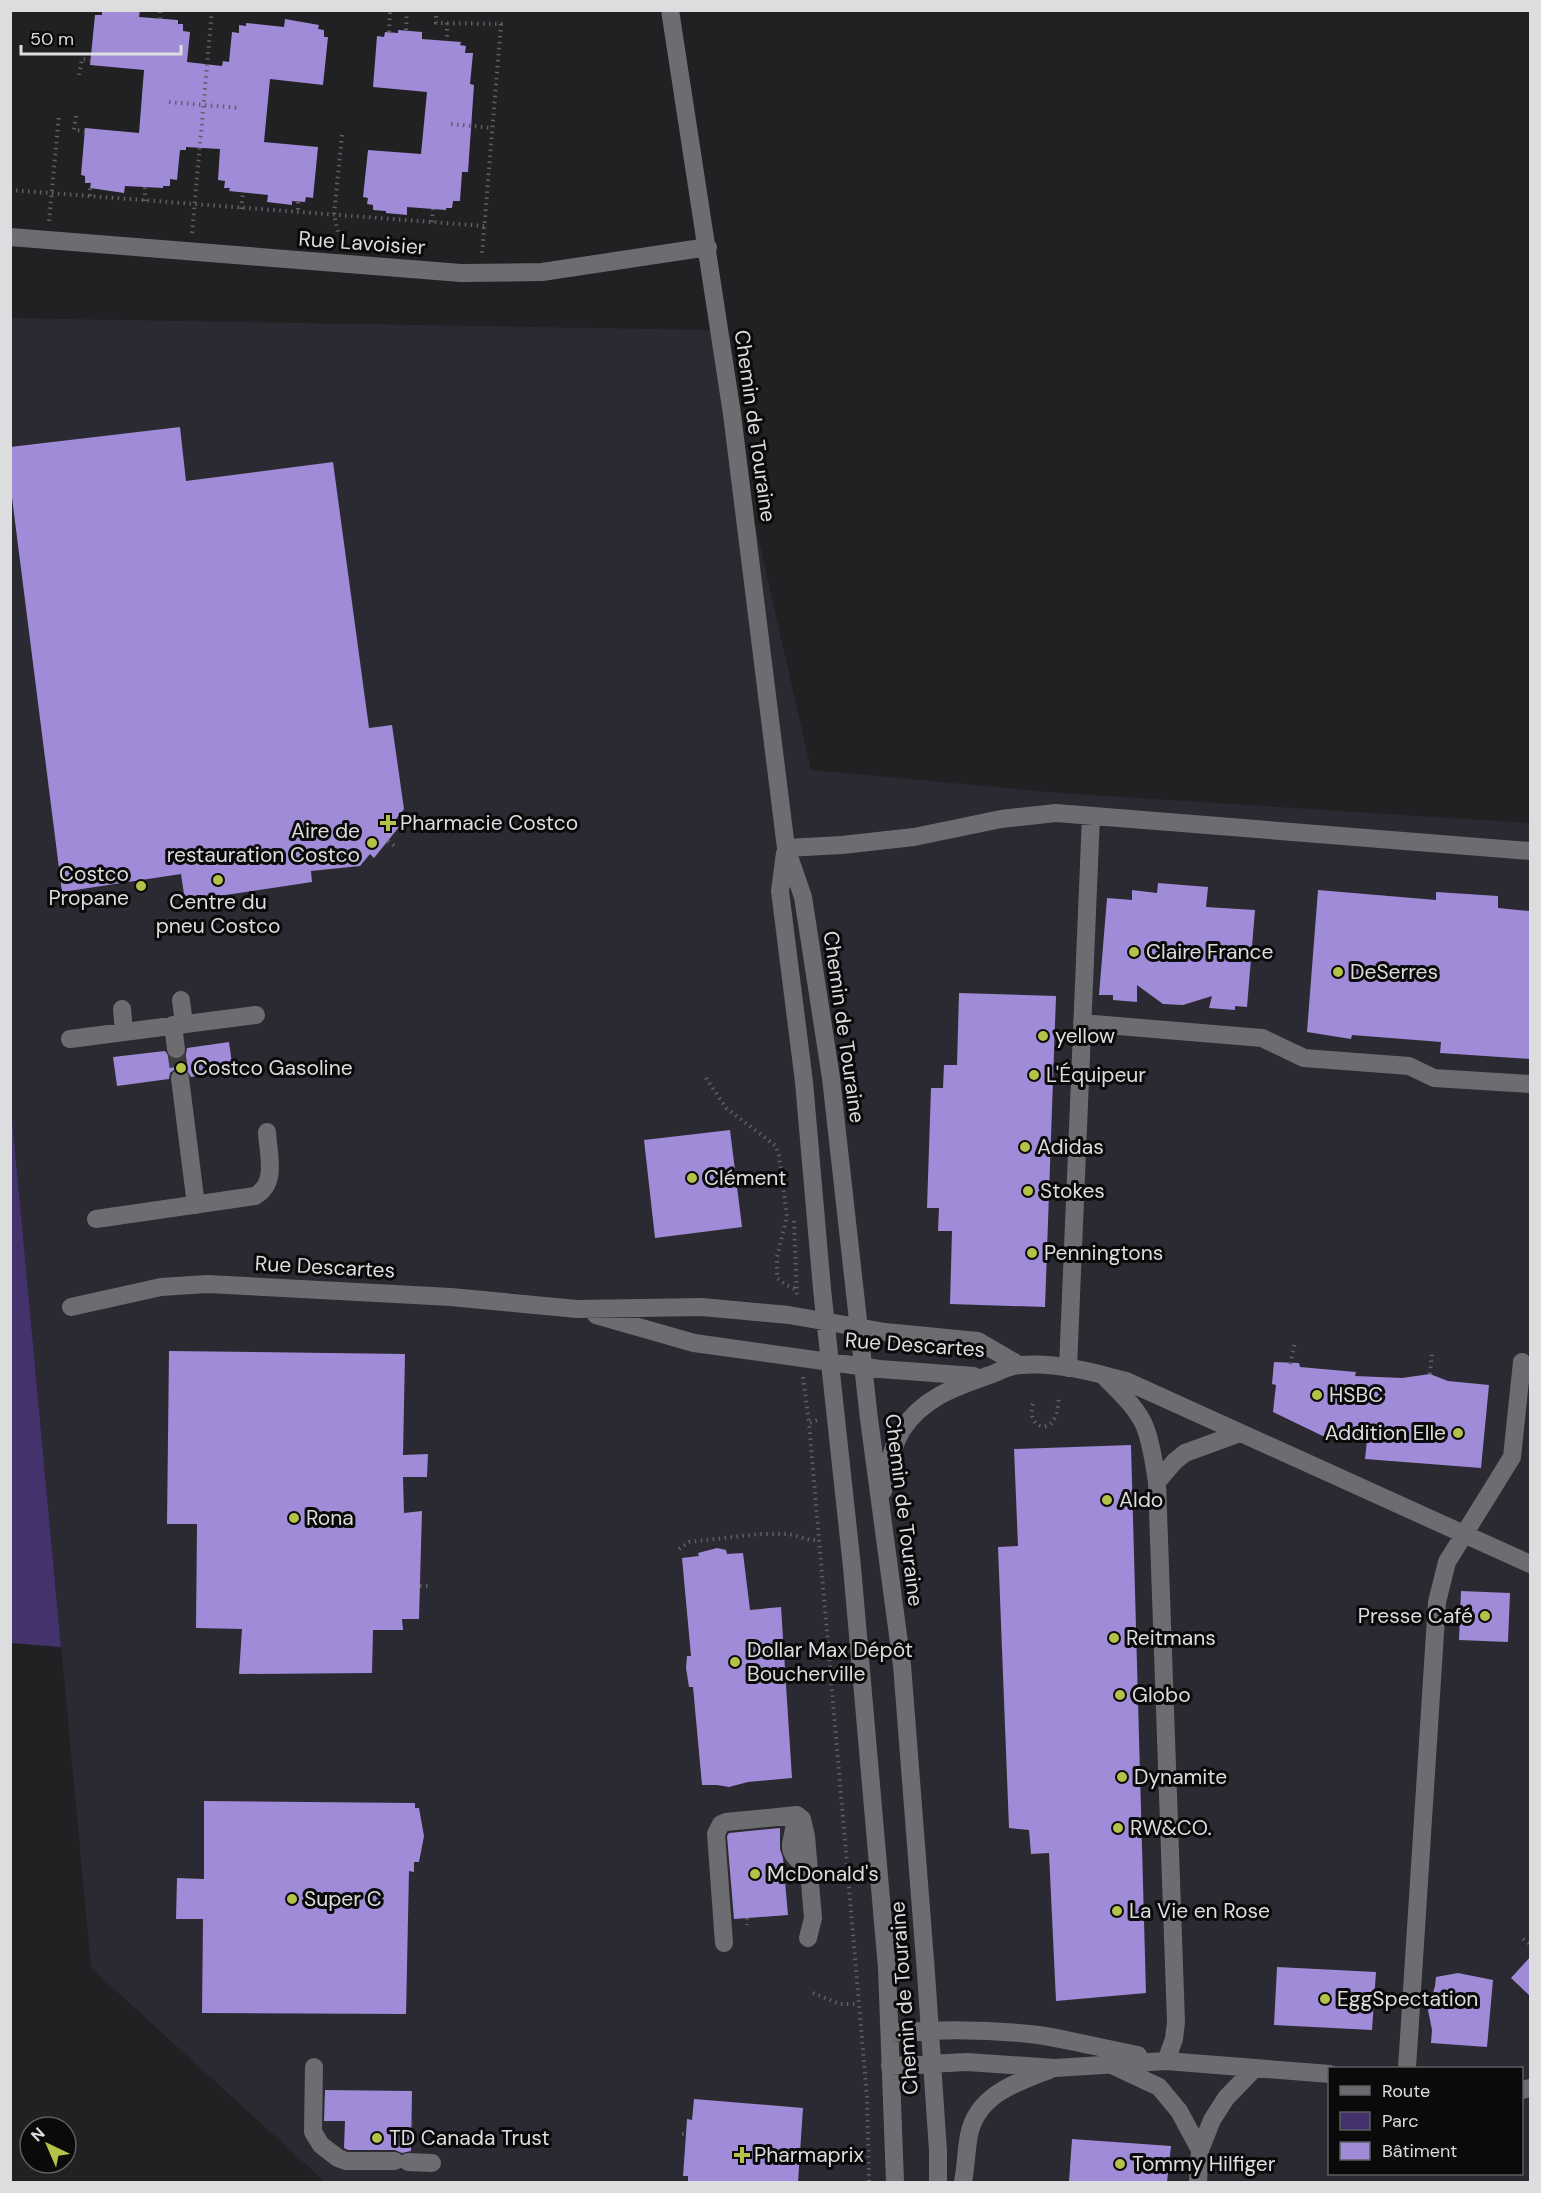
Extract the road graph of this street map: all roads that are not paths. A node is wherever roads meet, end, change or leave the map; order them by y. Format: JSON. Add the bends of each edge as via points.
{"nodes":[{"id":1,"x":670,"y":10,"type":"edge"},
{"id":2,"x":10,"y":237,"type":"edge"},
{"id":3,"x":708,"y":247,"type":"junction"},
{"id":4,"x":1091,"y":816,"type":"junction"},
{"id":5,"x":786,"y":848,"type":"junction"},
{"id":6,"x":1530,"y":851,"type":"edge"},
{"id":7,"x":182,"y":1000,"type":"dead end"},
{"id":8,"x":122,"y":1009,"type":"dead end"},
{"id":9,"x":255,"y":1015,"type":"dead end"},
{"id":10,"x":1082,"y":1023,"type":"junction"},
{"id":11,"x":179,"y":1025,"type":"junction"},
{"id":12,"x":124,"y":1032,"type":"junction"},
{"id":13,"x":70,"y":1039,"type":"dead end"},
{"id":14,"x":176,"y":1049,"type":"tunnel mouth"},
{"id":15,"x":180,"y":1078,"type":"tunnel mouth"},
{"id":16,"x":1530,"y":1084,"type":"edge"},
{"id":17,"x":267,"y":1132,"type":"dead end"},
{"id":18,"x":196,"y":1205,"type":"junction"},
{"id":19,"x":96,"y":1219,"type":"dead end"},
{"id":20,"x":71,"y":1307,"type":"dead end"},
{"id":21,"x":577,"y":1309,"type":"junction"},
{"id":22,"x":826,"y":1322,"type":"junction"},
{"id":23,"x":858,"y":1328,"type":"junction"},
{"id":24,"x":830,"y":1361,"type":"junction"},
{"id":25,"x":1522,"y":1362,"type":"dead end"},
{"id":26,"x":1019,"y":1365,"type":"junction"},
{"id":27,"x":863,"y":1366,"type":"junction"},
{"id":28,"x":1068,"y":1368,"type":"junction"},
{"id":29,"x":1102,"y":1375,"type":"junction"},
{"id":30,"x":985,"y":1377,"type":"junction"},
{"id":31,"x":1240,"y":1432,"type":"junction"},
{"id":32,"x":1157,"y":1482,"type":"junction"},
{"id":33,"x":880,"y":1503,"type":"junction"},
{"id":34,"x":1464,"y":1533,"type":"junction"},
{"id":35,"x":1530,"y":1564,"type":"edge"},
{"id":36,"x":808,"y":1938,"type":"dead end"},
{"id":37,"x":724,"y":1943,"type":"dead end"},
{"id":38,"x":930,"y":2030,"type":"junction"},
{"id":39,"x":890,"y":2033,"type":"junction"},
{"id":40,"x":1166,"y":2061,"type":"junction"},
{"id":41,"x":932,"y":2062,"type":"junction"},
{"id":42,"x":1109,"y":2064,"type":"junction"},
{"id":43,"x":890,"y":2066,"type":"junction"},
{"id":44,"x":314,"y":2067,"type":"dead end"},
{"id":45,"x":1407,"y":2067,"type":"edge"},
{"id":46,"x":1054,"y":2068,"type":"junction"},
{"id":47,"x":1255,"y":2068,"type":"junction"},
{"id":48,"x":1328,"y":2074,"type":"edge"},
{"id":49,"x":1200,"y":2150,"type":"junction"},
{"id":50,"x":432,"y":2163,"type":"dead end"},
{"id":51,"x":895,"y":2182,"type":"edge"},
{"id":52,"x":938,"y":2182,"type":"edge"},
{"id":53,"x":963,"y":2182,"type":"edge"},
{"id":54,"x":1198,"y":2182,"type":"edge"}],
"edges":[{"from":1,"to":3,"type":"street","name":"Chemin de Touraine"},
{"from":2,"to":3,"type":"street","name":"Rue Lavoisier","via":[[461,273],[552,271]]},
{"from":3,"to":5,"type":"street","name":"Chemin de Touraine"},
{"from":4,"to":5,"type":"street","via":[[1056,813],[1001,819],[914,837]]},
{"from":4,"to":6,"type":"street"},
{"from":4,"to":10,"type":"street"},
{"from":5,"to":22,"type":"street","name":"Chemin de Touraine","via":[[780,891],[804,1082]]},
{"from":5,"to":23,"type":"street","name":"Chemin de Touraine","via":[[803,897],[825,1044]]},
{"from":7,"to":11,"type":"street"},
{"from":8,"to":12,"type":"street"},
{"from":9,"to":11,"type":"street"},
{"from":10,"to":16,"type":"street","via":[[1263,1038],[1304,1058],[1409,1066],[1434,1078]]},
{"from":10,"to":28,"type":"street"},
{"from":11,"to":12,"type":"street"},
{"from":11,"to":14,"type":"street"},
{"from":12,"to":13,"type":"street"},
{"from":15,"to":18,"type":"street"},
{"from":17,"to":18,"type":"street","via":[[270,1179],[262,1192]]},
{"from":18,"to":19,"type":"street"},
{"from":20,"to":21,"type":"street","name":"Rue Descartes","via":[[160,1287],[207,1284],[451,1297]]},
{"from":21,"to":22,"type":"street","name":"Rue Descartes","via":[[702,1307]]},
{"from":21,"to":24,"type":"street","name":"Rue Descartes","via":[[694,1343]]},
{"from":22,"to":23,"type":"street","name":"Rue Descartes"},
{"from":22,"to":24,"type":"street","name":"Chemin de Touraine"},
{"from":23,"to":26,"type":"street","name":"Rue Descartes","via":[[978,1341]]},
{"from":23,"to":27,"type":"street","name":"Chemin de Touraine"},
{"from":24,"to":27,"type":"street","name":"Rue Descartes"},
{"from":24,"to":39,"type":"street","name":"Chemin de Touraine","via":[[852,1567]]},
{"from":25,"to":34,"type":"street","via":[[1512,1457]]},
{"from":26,"to":28,"type":"street"},
{"from":26,"to":30,"type":"street","name":"Rue Descartes"},
{"from":27,"to":30,"type":"street","name":"Rue Descartes"},
{"from":27,"to":33,"type":"street","name":"Chemin de Touraine"},
{"from":28,"to":29,"type":"street"},
{"from":29,"to":31,"type":"street","via":[[1126,1381]]},
{"from":29,"to":32,"type":"street","via":[[1131,1404],[1144,1425]]},
{"from":30,"to":33,"type":"street","via":[[941,1394],[911,1419],[896,1443]]},
{"from":31,"to":32,"type":"street","via":[[1185,1454]]},
{"from":31,"to":34,"type":"street"},
{"from":32,"to":40,"type":"street","via":[[1176,2022]]},
{"from":33,"to":38,"type":"street","name":"Chemin de Touraine","via":[[902,1665]]},
{"from":34,"to":35,"type":"street"},
{"from":34,"to":45,"type":"street","via":[[1447,1562],[1437,1602]]},
{"from":36,"to":37,"type":"street","via":[[813,1918],[805,1826],[797,1815],[789,1815],[726,1822],[717,1829]]},
{"from":38,"to":39,"type":"street"},
{"from":38,"to":40,"type":"street","via":[[1038,2035]]},
{"from":38,"to":41,"type":"street","name":"Chemin de Touraine"},
{"from":39,"to":43,"type":"street","name":"Chemin de Touraine"},
{"from":40,"to":42,"type":"street"},
{"from":40,"to":47,"type":"street"},
{"from":41,"to":43,"type":"street"},
{"from":41,"to":46,"type":"street"},
{"from":41,"to":52,"type":"street","name":"Chemin de Touraine"},
{"from":42,"to":46,"type":"street"},
{"from":42,"to":49,"type":"street","via":[[1159,2087],[1179,2111]]},
{"from":43,"to":51,"type":"street","name":"Chemin de Touraine"},
{"from":44,"to":50,"type":"street","via":[[313,2132],[321,2145],[346,2161]]},
{"from":46,"to":53,"type":"street","via":[[995,2094],[978,2111],[969,2133]]},
{"from":47,"to":48,"type":"street"},
{"from":47,"to":49,"type":"street","via":[[1226,2098]]},
{"from":49,"to":54,"type":"street"}]}
